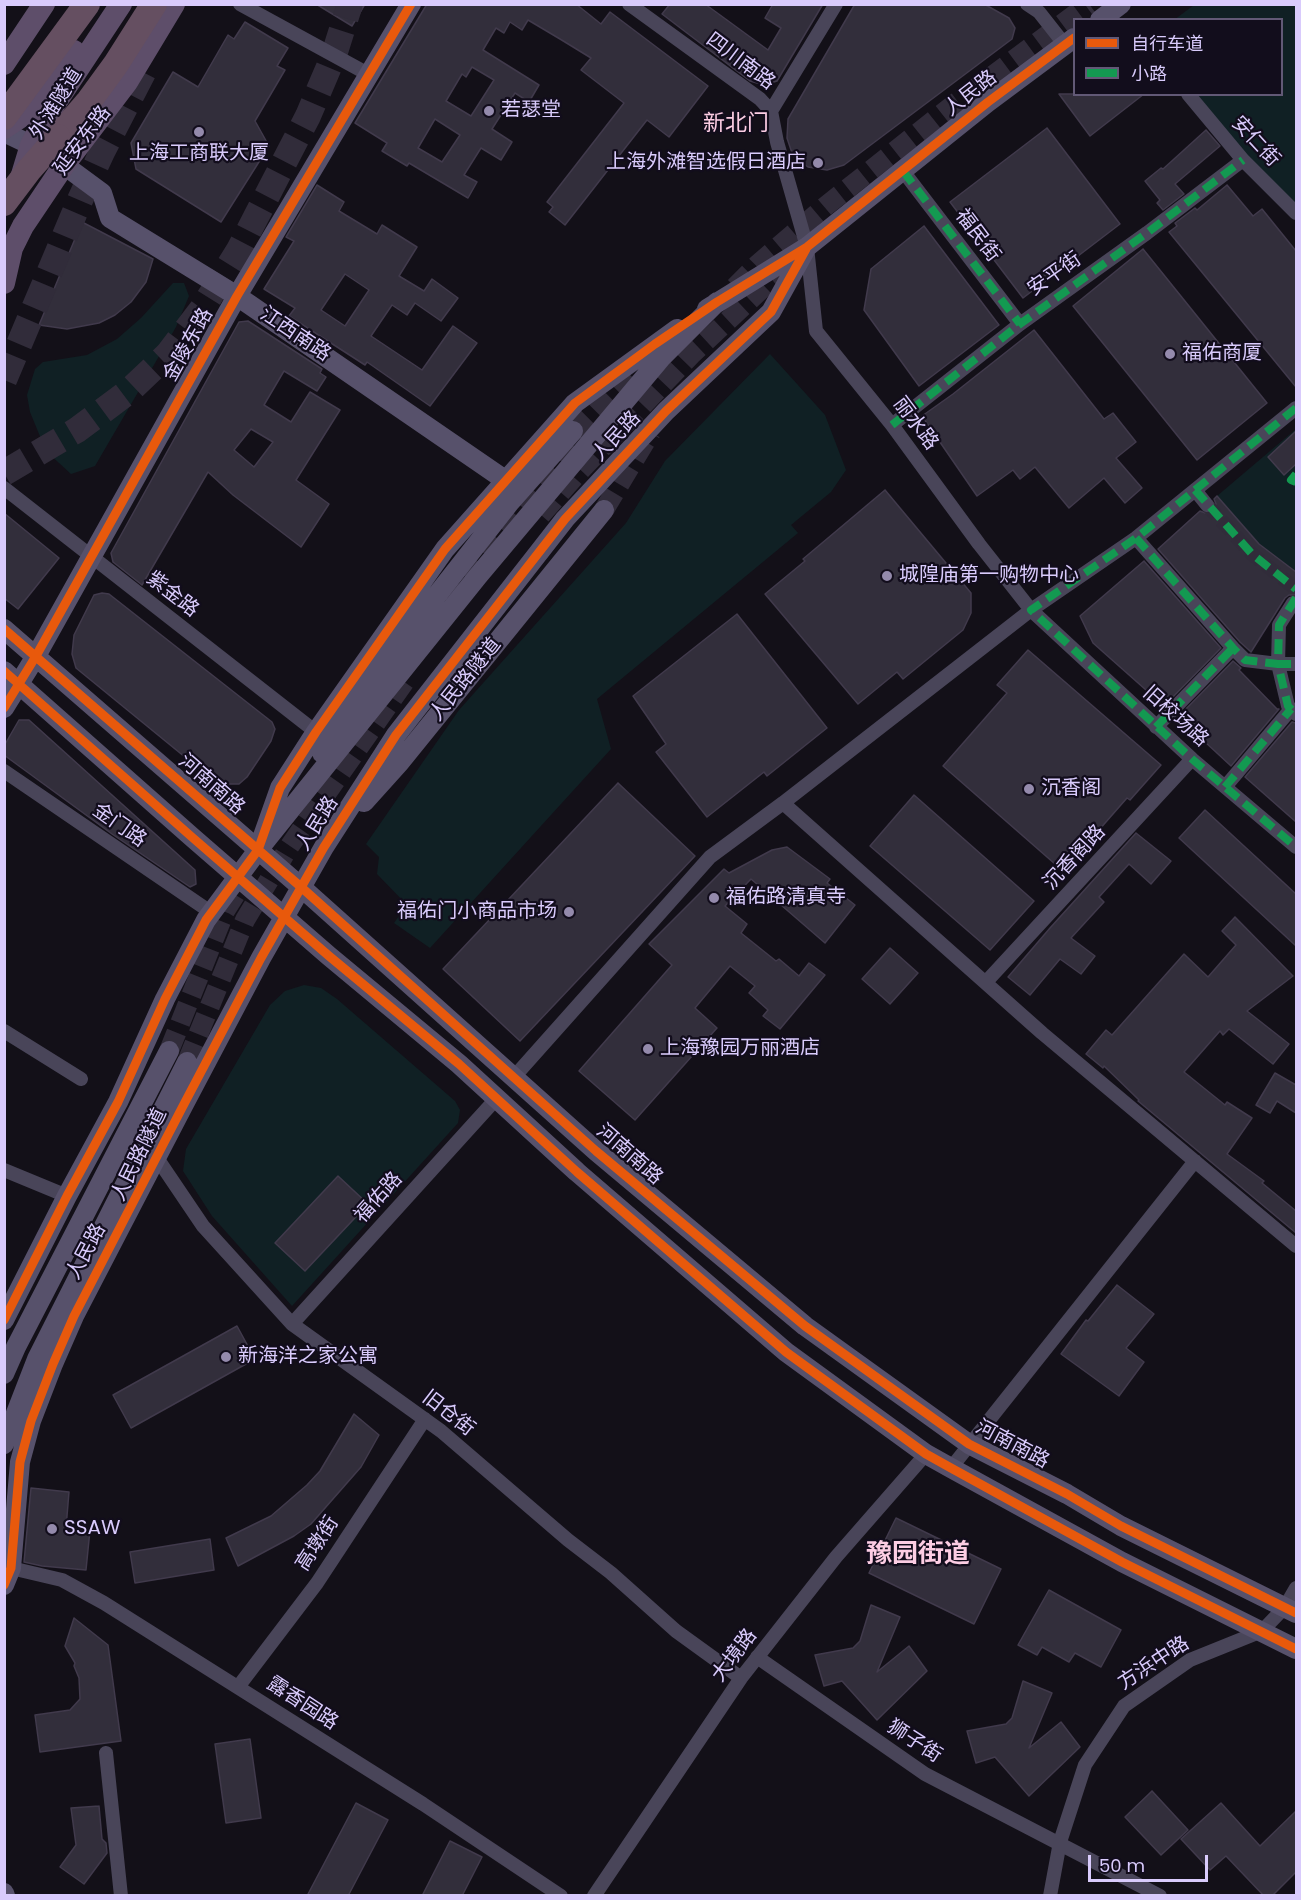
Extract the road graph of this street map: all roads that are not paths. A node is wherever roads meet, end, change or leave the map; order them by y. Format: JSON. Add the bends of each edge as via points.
{"nodes":[{"id":1,"x":44,"y":4,"type":"edge"},
{"id":2,"x":66,"y":4,"type":"edge"},
{"id":3,"x":87,"y":4,"type":"edge"},
{"id":4,"x":104,"y":4,"type":"edge"},
{"id":5,"x":121,"y":4,"type":"edge"},
{"id":6,"x":139,"y":4,"type":"edge"},
{"id":7,"x":154,"y":4,"type":"edge"},
{"id":8,"x":174,"y":4,"type":"edge"},
{"id":9,"x":240,"y":4,"type":"edge"},
{"id":10,"x":411,"y":4,"type":"edge"},
{"id":11,"x":629,"y":4,"type":"edge"},
{"id":12,"x":836,"y":4,"type":"edge"},
{"id":13,"x":1027,"y":4,"type":"edge"},
{"id":14,"x":1070,"y":41,"type":"edge"},
{"id":15,"x":4,"y":64,"type":"edge"},
{"id":16,"x":368,"y":74,"type":"junction"},
{"id":17,"x":1190,"y":96,"type":"edge"},
{"id":18,"x":4,"y":99,"type":"edge"},
{"id":19,"x":771,"y":111,"type":"junction"},
{"id":20,"x":4,"y":117,"type":"edge"},
{"id":21,"x":4,"y":130,"type":"edge"},
{"id":22,"x":58,"y":137,"type":"junction"},
{"id":23,"x":31,"y":145,"type":"junction"},
{"id":24,"x":1243,"y":160,"type":"junction"},
{"id":25,"x":64,"y":165,"type":"junction"},
{"id":26,"x":903,"y":171,"type":"junction"},
{"id":27,"x":4,"y":203,"type":"edge"},
{"id":28,"x":1296,"y":213,"type":"edge"},
{"id":29,"x":807,"y":247,"type":"junction"},
{"id":30,"x":12,"y":248,"type":"junction"},
{"id":31,"x":4,"y":283,"type":"edge"},
{"id":32,"x":237,"y":296,"type":"junction"},
{"id":33,"x":717,"y":302,"type":"junction"},
{"id":34,"x":1020,"y":324,"type":"junction"},
{"id":35,"x":1296,"y":408,"type":"edge"},
{"id":36,"x":892,"y":425,"type":"junction"},
{"id":37,"x":573,"y":432,"type":"tunnel mouth"},
{"id":38,"x":505,"y":480,"type":"junction"},
{"id":39,"x":4,"y":488,"type":"edge"},
{"id":40,"x":1195,"y":490,"type":"junction"},
{"id":41,"x":1207,"y":505,"type":"tunnel mouth"},
{"id":42,"x":604,"y":510,"type":"tunnel mouth"},
{"id":43,"x":1136,"y":538,"type":"junction"},
{"id":44,"x":92,"y":557,"type":"junction"},
{"id":45,"x":1293,"y":603,"type":"dead end"},
{"id":46,"x":1031,"y":610,"type":"junction"},
{"id":47,"x":4,"y":630,"type":"edge"},
{"id":48,"x":1233,"y":648,"type":"junction"},
{"id":49,"x":36,"y":656,"type":"junction"},
{"id":50,"x":1278,"y":664,"type":"junction"},
{"id":51,"x":1296,"y":664,"type":"edge"},
{"id":52,"x":4,"y":671,"type":"edge"},
{"id":53,"x":20,"y":684,"type":"junction"},
{"id":54,"x":4,"y":708,"type":"edge"},
{"id":55,"x":1294,"y":712,"type":"edge"},
{"id":56,"x":1156,"y":727,"type":"junction"},
{"id":57,"x":316,"y":732,"type":"junction"},
{"id":58,"x":1192,"y":759,"type":"junction"},
{"id":59,"x":4,"y":771,"type":"edge"},
{"id":60,"x":1225,"y":787,"type":"junction"},
{"id":61,"x":783,"y":803,"type":"junction"},
{"id":62,"x":324,"y":847,"type":"junction"},
{"id":63,"x":1296,"y":847,"type":"edge"},
{"id":64,"x":258,"y":850,"type":"junction"},
{"id":65,"x":238,"y":877,"type":"junction"},
{"id":66,"x":301,"y":887,"type":"junction"},
{"id":67,"x":212,"y":913,"type":"junction"},
{"id":68,"x":285,"y":916,"type":"junction"},
{"id":69,"x":986,"y":982,"type":"junction"},
{"id":70,"x":4,"y":1031,"type":"edge"},
{"id":71,"x":169,"y":1051,"type":"tunnel mouth"},
{"id":72,"x":187,"y":1062,"type":"tunnel mouth"},
{"id":73,"x":514,"y":1077,"type":"junction"},
{"id":74,"x":81,"y":1079,"type":"dead end"},
{"id":75,"x":496,"y":1099,"type":"junction"},
{"id":76,"x":157,"y":1158,"type":"junction"},
{"id":77,"x":1195,"y":1161,"type":"junction"},
{"id":78,"x":4,"y":1170,"type":"edge"},
{"id":79,"x":67,"y":1196,"type":"junction"},
{"id":80,"x":1296,"y":1246,"type":"edge"},
{"id":81,"x":4,"y":1320,"type":"edge"},
{"id":82,"x":292,"y":1324,"type":"junction"},
{"id":83,"x":4,"y":1374,"type":"edge"},
{"id":84,"x":425,"y":1419,"type":"junction"},
{"id":85,"x":4,"y":1444,"type":"edge"},
{"id":86,"x":969,"y":1444,"type":"junction"},
{"id":87,"x":926,"y":1454,"type":"junction"},
{"id":88,"x":951,"y":1468,"type":"junction"},
{"id":89,"x":8,"y":1577,"type":"edge"},
{"id":90,"x":1296,"y":1588,"type":"edge"},
{"id":91,"x":1291,"y":1610,"type":"edge"},
{"id":92,"x":1262,"y":1631,"type":"junction"},
{"id":93,"x":1296,"y":1649,"type":"edge"},
{"id":94,"x":757,"y":1657,"type":"junction"},
{"id":95,"x":741,"y":1678,"type":"junction"},
{"id":96,"x":238,"y":1687,"type":"junction"},
{"id":97,"x":105,"y":1753,"type":"dead end"},
{"id":98,"x":1060,"y":1842,"type":"junction"},
{"id":99,"x":121,"y":1896,"type":"edge"},
{"id":100,"x":561,"y":1896,"type":"edge"},
{"id":101,"x":594,"y":1896,"type":"edge"},
{"id":102,"x":1050,"y":1896,"type":"edge"},
{"id":103,"x":1160,"y":1896,"type":"edge"}],
"edges":[{"from":1,"to":15,"type":"main road"},
{"from":2,"to":18,"type":"highway"},
{"from":3,"to":20,"type":"highway"},
{"from":4,"to":21,"type":"main road","name":"外滩隧道","via":[[36,102]]},
{"from":5,"to":23,"type":"main road","name":"外滩隧道"},
{"from":6,"to":22,"type":"highway"},
{"from":7,"to":22,"type":"highway","via":[[109,74]]},
{"from":8,"to":25,"type":"main road","name":"延安东路","via":[[127,82]]},
{"from":9,"to":16,"type":"street"},
{"from":10,"to":16,"type":"main road","name":"金陵东路"},
{"from":11,"to":19,"type":"street","name":"四川南路"},
{"from":12,"to":19,"type":"street"},
{"from":13,"to":14,"type":"street"},
{"from":14,"to":26,"type":"main road","name":"人民路"},
{"from":16,"to":32,"type":"main road","name":"金陵东路"},
{"from":17,"to":24,"type":"street","name":"安仁街"},
{"from":19,"to":29,"type":"street","name":"四川南路"},
{"from":21,"to":23,"type":"main road","name":"江西南路"},
{"from":22,"to":27,"type":"highway","bridge":true},
{"from":23,"to":25,"type":"main road","name":"江西南路"},
{"from":23,"to":30,"type":"main road","name":"外滩隧道","via":[[17,192]]},
{"from":24,"to":28,"type":"street","name":"安仁街"},
{"from":24,"to":34,"type":"street","name":"安平街"},
{"from":25,"to":30,"type":"main road","name":"延安东路"},
{"from":25,"to":32,"type":"main road","name":"江西南路","via":[[102,193],[110,218]]},
{"from":26,"to":29,"type":"main road","name":"人民路"},
{"from":26,"to":34,"type":"street","name":"福民街"},
{"from":29,"to":33,"type":"main road","name":"人民路"},
{"from":29,"to":36,"type":"street","name":"丽水路","via":[[816,331]]},
{"from":29,"to":62,"type":"main road","name":"人民路","via":[[771,312],[666,411],[565,519],[396,735]]},
{"from":30,"to":31,"type":"main road","name":"延安东路"},
{"from":32,"to":38,"type":"main road","name":"江西南路"},
{"from":32,"to":44,"type":"main road","name":"金陵东路"},
{"from":33,"to":38,"type":"main road","name":"人民路","via":[[575,403]]},
{"from":33,"to":64,"type":"main road","name":"人民路","via":[[661,358],[501,549]]},
{"from":34,"to":36,"type":"street","name":"安平街"},
{"from":35,"to":40,"type":"street"},
{"from":36,"to":46,"type":"street","name":"丽水路"},
{"from":37,"to":64,"type":"main road","via":[[510,502],[364,688]]},
{"from":38,"to":57,"type":"main road","name":"人民路","via":[[445,549]]},
{"from":39,"to":44,"type":"street","name":"紫金路"},
{"from":40,"to":41,"type":"street"},
{"from":40,"to":43,"type":"street"},
{"from":42,"to":62,"type":"main road","name":"人民路隧道","via":[[400,762]]},
{"from":43,"to":46,"type":"street"},
{"from":43,"to":48,"type":"street"},
{"from":44,"to":49,"type":"main road","name":"金陵东路"},
{"from":44,"to":57,"type":"street","name":"紫金路"},
{"from":45,"to":50,"type":"street","via":[[1279,625]]},
{"from":46,"to":56,"type":"street","name":"旧校场路"},
{"from":46,"to":61,"type":"street"},
{"from":47,"to":49,"type":"main road","name":"河南南路"},
{"from":48,"to":50,"type":"street","via":[[1245,660]]},
{"from":48,"to":56,"type":"street"},
{"from":49,"to":53,"type":"main road","name":"金陵东路"},
{"from":49,"to":64,"type":"main road","name":"河南南路"},
{"from":50,"to":51,"type":"street"},
{"from":50,"to":55,"type":"street","via":[[1288,706]]},
{"from":52,"to":53,"type":"main road"},
{"from":53,"to":54,"type":"main road","name":"金陵东路"},
{"from":53,"to":65,"type":"main road"},
{"from":55,"to":60,"type":"street"},
{"from":56,"to":58,"type":"street","name":"旧校场路"},
{"from":57,"to":64,"type":"main road","name":"人民路","via":[[280,788]]},
{"from":58,"to":60,"type":"street","name":"旧校场路"},
{"from":58,"to":69,"type":"street","name":"沉香阁路"},
{"from":59,"to":67,"type":"street","name":"金门路"},
{"from":60,"to":63,"type":"street","name":"旧校场路"},
{"from":61,"to":69,"type":"street"},
{"from":61,"to":73,"type":"street","via":[[710,857]]},
{"from":62,"to":66,"type":"main road","name":"人民路"},
{"from":64,"to":65,"type":"main road","name":"人民路"},
{"from":64,"to":66,"type":"main road","name":"河南南路"},
{"from":65,"to":67,"type":"main road","name":"人民路"},
{"from":65,"to":68,"type":"main road"},
{"from":66,"to":68,"type":"main road","name":"人民路"},
{"from":66,"to":73,"type":"main road","name":"河南南路"},
{"from":67,"to":79,"type":"main road","name":"人民路"},
{"from":68,"to":75,"type":"main road"},
{"from":68,"to":76,"type":"main road","name":"人民路"},
{"from":69,"to":77,"type":"street"},
{"from":70,"to":74,"type":"street"},
{"from":71,"to":83,"type":"main road","name":"人民路隧道"},
{"from":72,"to":85,"type":"main road","name":"人民路隧道","via":[[37,1359]]},
{"from":73,"to":86,"type":"main road","name":"河南南路","via":[[805,1326]]},
{"from":75,"to":82,"type":"street","name":"福佑路"},
{"from":75,"to":87,"type":"main road","via":[[786,1352]]},
{"from":76,"to":82,"type":"street","name":"旧仓街","via":[[203,1226]]},
{"from":76,"to":89,"type":"main road","name":"人民路","via":[[74,1316],[31,1421],[20,1462]]},
{"from":77,"to":80,"type":"street"},
{"from":77,"to":86,"type":"street"},
{"from":78,"to":79,"type":"street"},
{"from":79,"to":81,"type":"main road","name":"人民路"},
{"from":82,"to":84,"type":"street","name":"旧仓街"},
{"from":84,"to":95,"type":"street","name":"旧仓街","via":[[676,1631]]},
{"from":84,"to":96,"type":"street","name":"高墩街","via":[[316,1583]]},
{"from":86,"to":88,"type":"street"},
{"from":86,"to":91,"type":"main road","name":"河南南路","via":[[1121,1526]]},
{"from":87,"to":88,"type":"main road"},
{"from":87,"to":94,"type":"street","name":"大境路","via":[[836,1557]]},
{"from":88,"to":92,"type":"main road","via":[[1122,1562]]},
{"from":89,"to":96,"type":"street","name":"露香园路","via":[[62,1580]]},
{"from":90,"to":91,"type":"street"},
{"from":91,"to":92,"type":"street"},
{"from":92,"to":93,"type":"main road"},
{"from":92,"to":98,"type":"street","name":"方浜中路","via":[[1190,1660],[1124,1706],[1085,1765]]},
{"from":94,"to":95,"type":"street","name":"大境路"},
{"from":94,"to":98,"type":"street","name":"狮子街","via":[[925,1774]]},
{"from":95,"to":101,"type":"street","name":"大境路"},
{"from":96,"to":100,"type":"street","name":"露香园路"},
{"from":97,"to":99,"type":"street"},
{"from":98,"to":102,"type":"street","name":"方浜中路"},
{"from":98,"to":103,"type":"street","name":"狮子街"}]}
